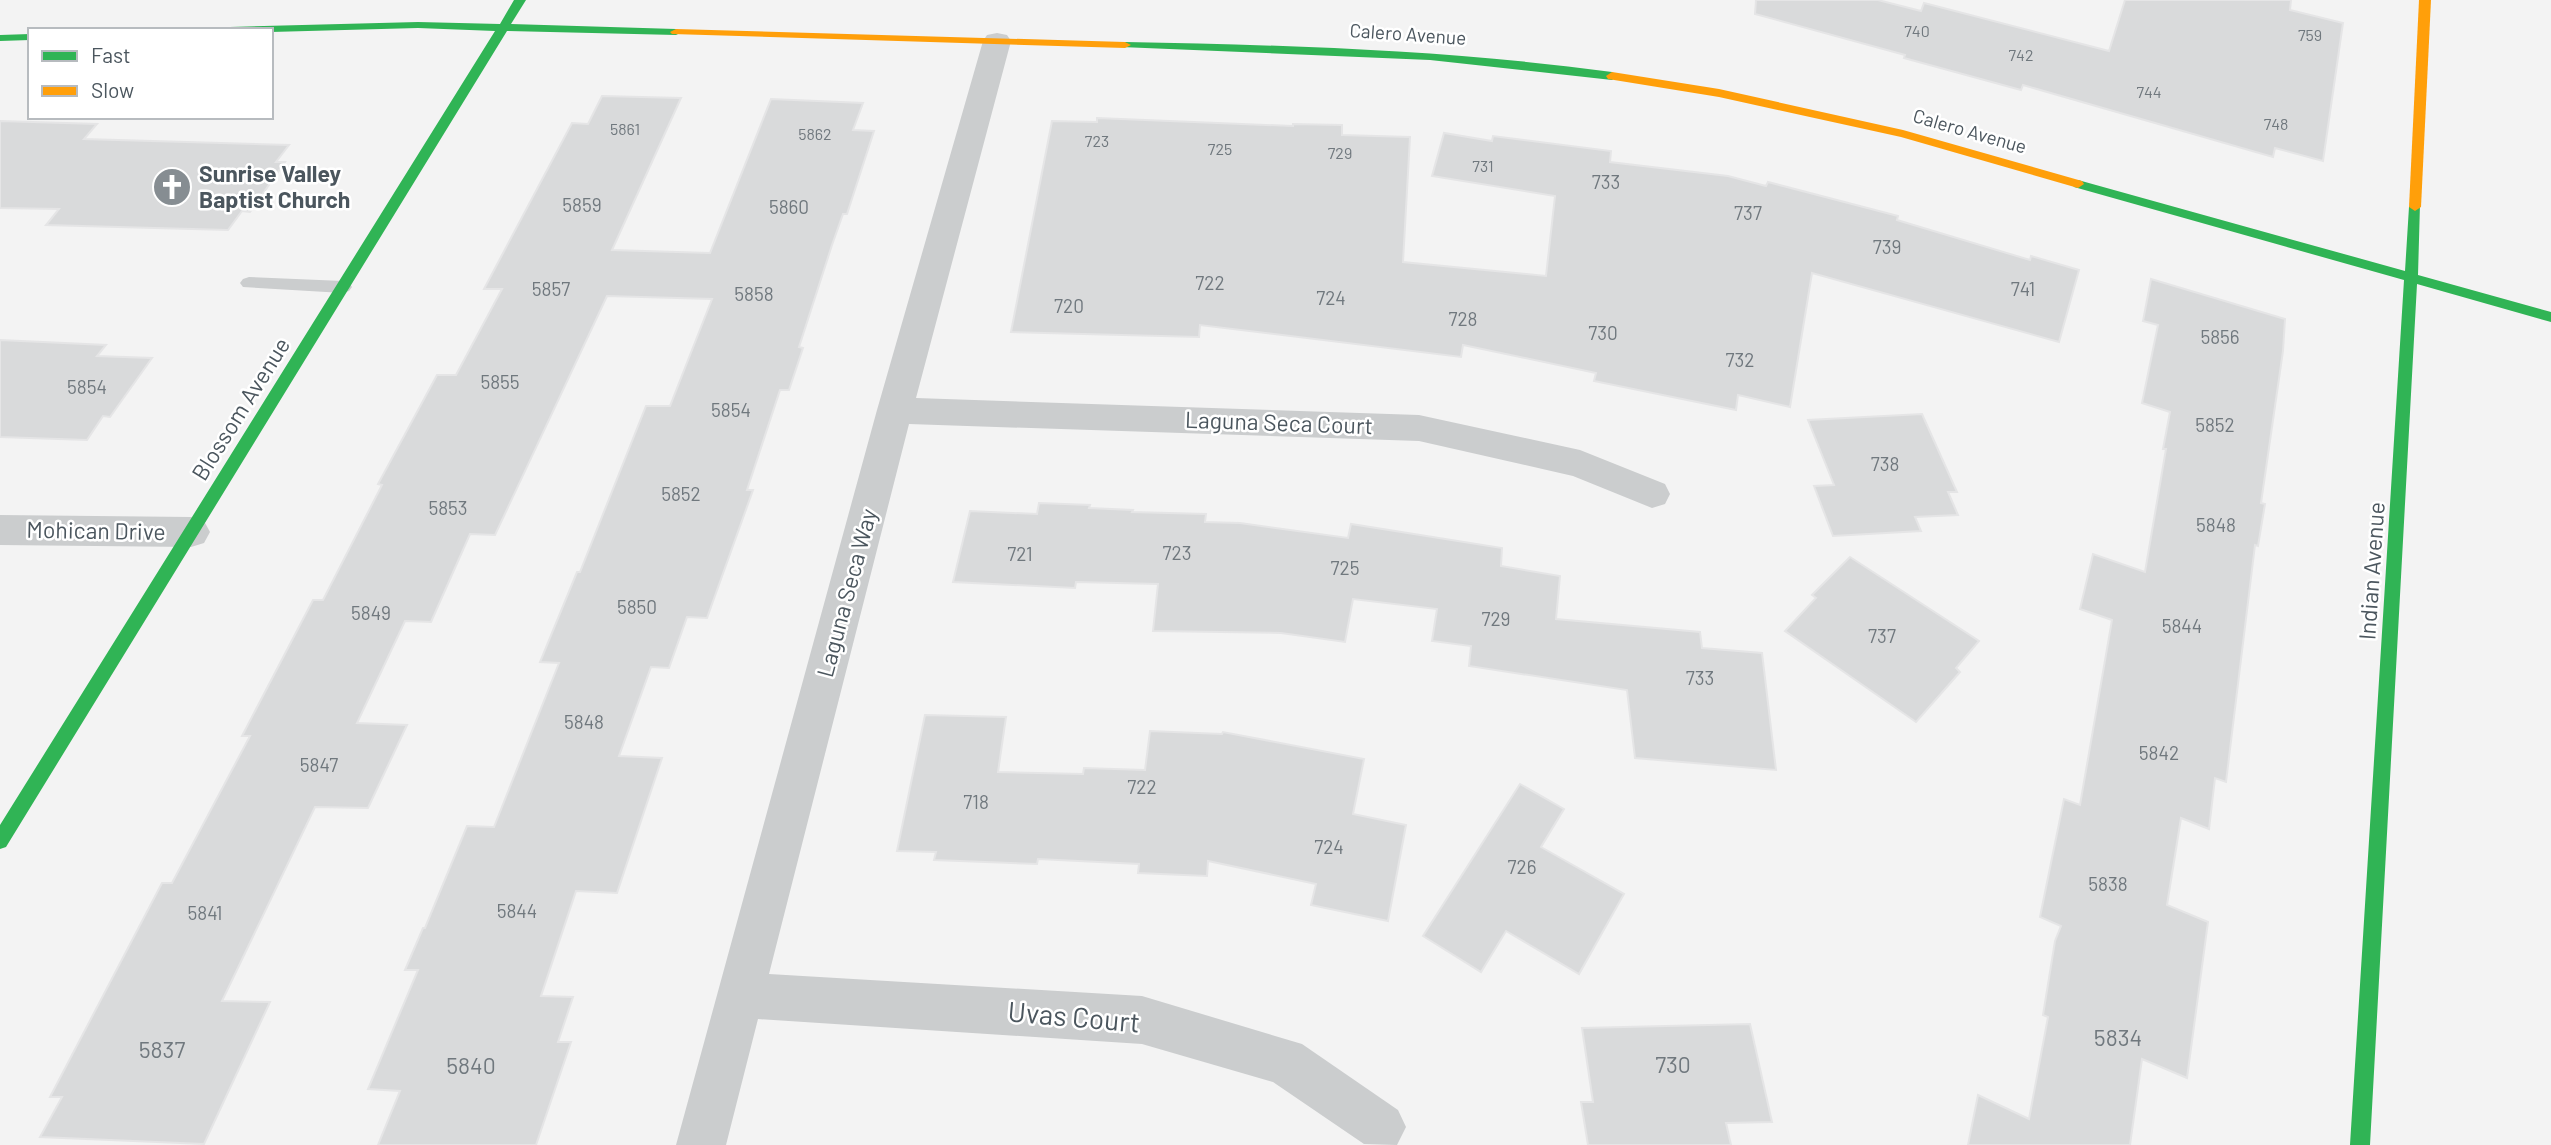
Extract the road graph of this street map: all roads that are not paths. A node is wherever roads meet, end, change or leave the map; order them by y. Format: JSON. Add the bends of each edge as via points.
{"nodes":[{"id":1,"x":520,"y":0,"type":"edge"},
{"id":2,"x":2425,"y":0,"type":"edge"},
{"id":3,"x":503,"y":28,"type":"junction"},
{"id":4,"x":273,"y":29,"type":"edge"},
{"id":5,"x":28,"y":37,"type":"edge"},
{"id":6,"x":0,"y":38,"type":"edge"},
{"id":7,"x":998,"y":41,"type":"junction"},
{"id":8,"x":2412,"y":278,"type":"junction"},
{"id":9,"x":249,"y":284,"type":"dead end"},
{"id":10,"x":343,"y":287,"type":"junction"},
{"id":11,"x":2551,"y":317,"type":"edge"},
{"id":12,"x":895,"y":410,"type":"junction"},
{"id":13,"x":1652,"y":494,"type":"dead end"},
{"id":14,"x":0,"y":530,"type":"edge"},
{"id":15,"x":191,"y":532,"type":"junction"},
{"id":16,"x":0,"y":841,"type":"edge"},
{"id":17,"x":741,"y":995,"type":"junction"},
{"id":18,"x":1381,"y":1127,"type":"dead end"},
{"id":19,"x":701,"y":1145,"type":"edge"},
{"id":20,"x":2360,"y":1145,"type":"edge"}],
"edges":[{"from":1,"to":3,"type":"street","name":"Blossom Avenue"},
{"from":2,"to":8,"type":"street","name":"Indian Avenue"},
{"from":3,"to":4,"type":"street","name":"Calero Avenue"},
{"from":3,"to":7,"type":"street","name":"Calero Avenue"},
{"from":3,"to":10,"type":"street","name":"Blossom Avenue"},
{"from":5,"to":6,"type":"street"},
{"from":7,"to":8,"type":"street","name":"Calero Avenue","via":[[1384,53],[1534,64],[1719,93],[1903,134]]},
{"from":7,"to":12,"type":"street","name":"Laguna Seca Way"},
{"from":8,"to":11,"type":"street","name":"Calero Avenue"},
{"from":8,"to":20,"type":"street","name":"Indian Avenue"},
{"from":9,"to":10,"type":"lane"},
{"from":10,"to":15,"type":"street","name":"Blossom Avenue"},
{"from":12,"to":13,"type":"street","name":"Laguna Seca Court","via":[[1419,428],[1580,464]]},
{"from":12,"to":17,"type":"street","name":"Laguna Seca Way"},
{"from":14,"to":15,"type":"street","name":"Mohican Drive"},
{"from":15,"to":16,"type":"street","name":"Blossom Avenue"},
{"from":17,"to":18,"type":"street","name":"Uvas Court","via":[[1142,1020],[1285,1061]]},
{"from":17,"to":19,"type":"street","name":"Laguna Seca Way"}]}
